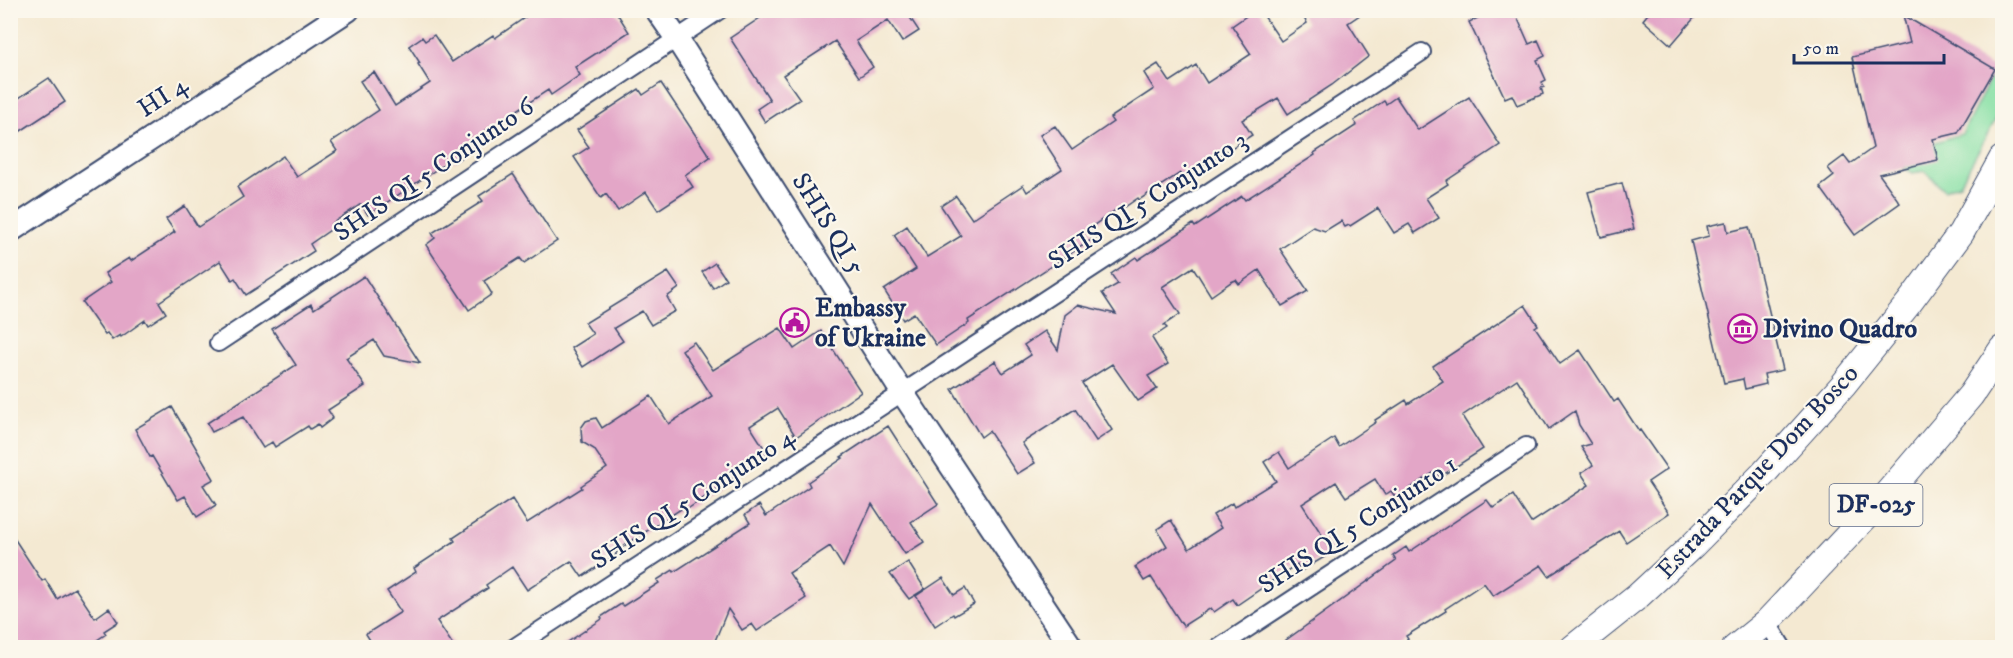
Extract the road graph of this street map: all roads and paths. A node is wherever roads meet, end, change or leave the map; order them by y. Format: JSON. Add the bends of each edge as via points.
{"nodes":[{"id":1,"x":348,"y":10,"type":"edge"},
{"id":2,"x":657,"y":10,"type":"edge"},
{"id":3,"x":720,"y":10,"type":"edge"},
{"id":4,"x":677,"y":39,"type":"junction"},
{"id":5,"x":1422,"y":52,"type":"dead end"},
{"id":6,"x":2002,"y":159,"type":"edge"},
{"id":7,"x":10,"y":231,"type":"edge"},
{"id":8,"x":218,"y":344,"type":"dead end"},
{"id":9,"x":2002,"y":349,"type":"edge"},
{"id":10,"x":902,"y":392,"type":"junction"},
{"id":11,"x":1526,"y":446,"type":"dead end"},
{"id":12,"x":1767,"y":622,"type":"junction"},
{"id":13,"x":513,"y":648,"type":"edge"},
{"id":14,"x":1072,"y":648,"type":"edge"},
{"id":15,"x":1218,"y":648,"type":"edge"},
{"id":16,"x":1573,"y":648,"type":"edge"},
{"id":17,"x":1735,"y":648,"type":"edge"},
{"id":18,"x":1783,"y":648,"type":"edge"}],
"edges":[{"from":1,"to":7,"type":"street","name":"HI 4"},
{"from":2,"to":4,"type":"street","name":"SHIS QI 5"},
{"from":3,"to":4,"type":"street","name":"SHIS QI 5 Conjunto 6"},
{"from":4,"to":8,"type":"street","name":"SHIS QI 5 Conjunto 6"},
{"from":4,"to":10,"type":"street","name":"SHIS QI 5"},
{"from":5,"to":10,"type":"street","name":"SHIS QI 5 Conjunto 3"},
{"from":6,"to":16,"type":"main road","name":"Estrada Parque Dom Bosco","via":[[1961,233],[1843,385],[1686,552]]},
{"from":9,"to":12,"type":"main road","number":"DF-025","via":[[1971,395],[1885,496]]},
{"from":10,"to":13,"type":"street","name":"SHIS QI 5 Conjunto 4"},
{"from":10,"to":14,"type":"street","name":"SHIS QI 5"},
{"from":11,"to":15,"type":"street","name":"SHIS QI 5 Conjunto 1"},
{"from":12,"to":17,"type":"main road","number":"DF-025"},
{"from":12,"to":18,"type":"street"}]}
